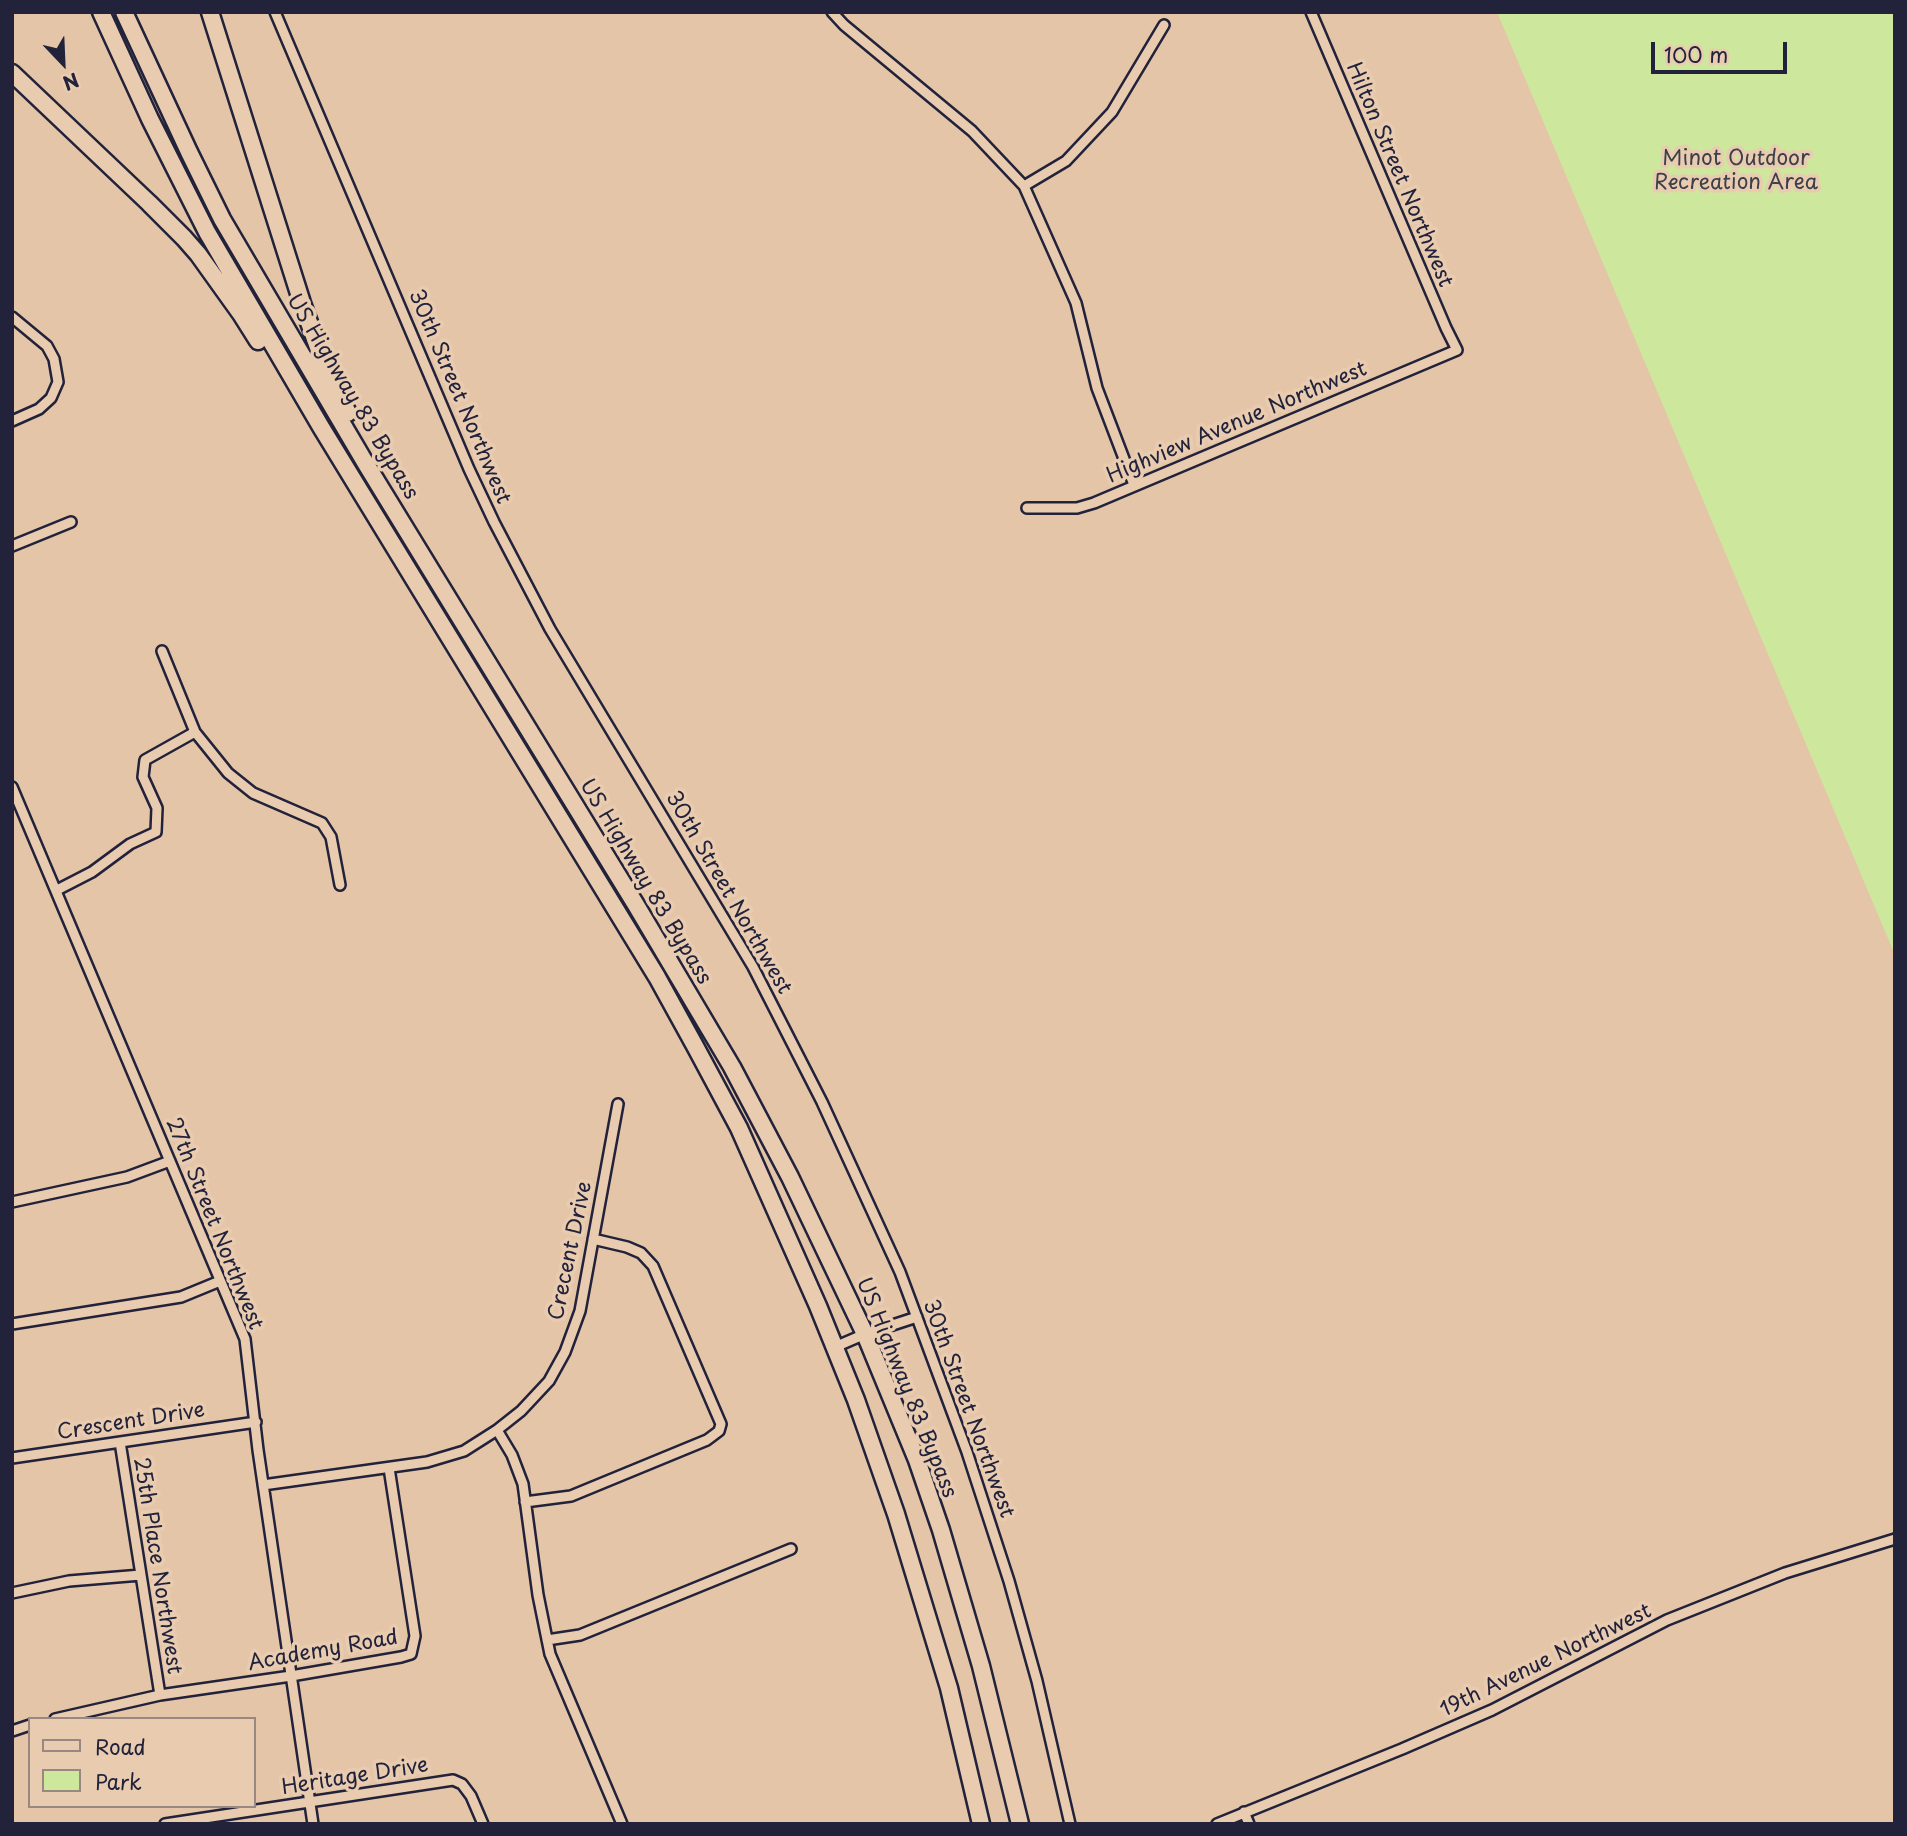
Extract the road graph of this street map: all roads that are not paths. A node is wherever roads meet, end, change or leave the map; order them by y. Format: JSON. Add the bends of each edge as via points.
{"nodes":[{"id":1,"x":101,"y":12,"type":"edge"},
{"id":2,"x":124,"y":12,"type":"edge"},
{"id":3,"x":210,"y":12,"type":"edge"},
{"id":4,"x":275,"y":12,"type":"edge"},
{"id":5,"x":832,"y":12,"type":"edge"},
{"id":6,"x":1311,"y":12,"type":"edge"},
{"id":7,"x":1164,"y":25,"type":"dead end"},
{"id":8,"x":12,"y":73,"type":"edge"},
{"id":9,"x":1024,"y":186,"type":"junction"},
{"id":10,"x":12,"y":317,"type":"edge"},
{"id":11,"x":1457,"y":350,"type":"joint"},
{"id":12,"x":12,"y":421,"type":"edge"},
{"id":13,"x":347,"y":469,"type":"junction"},
{"id":14,"x":380,"y":484,"type":"junction"},
{"id":15,"x":1134,"y":485,"type":"junction"},
{"id":16,"x":1027,"y":508,"type":"dead end"},
{"id":17,"x":71,"y":522,"type":"dead end"},
{"id":18,"x":12,"y":546,"type":"edge"},
{"id":19,"x":162,"y":651,"type":"dead end"},
{"id":20,"x":195,"y":732,"type":"junction"},
{"id":21,"x":13,"y":789,"type":"edge"},
{"id":22,"x":340,"y":885,"type":"dead end"},
{"id":23,"x":57,"y":890,"type":"junction"},
{"id":24,"x":618,"y":1104,"type":"dead end"},
{"id":25,"x":170,"y":1161,"type":"junction"},
{"id":26,"x":12,"y":1202,"type":"edge"},
{"id":27,"x":593,"y":1239,"type":"junction"},
{"id":28,"x":220,"y":1281,"type":"junction"},
{"id":29,"x":917,"y":1317,"type":"junction"},
{"id":30,"x":12,"y":1324,"type":"edge"},
{"id":31,"x":864,"y":1334,"type":"junction"},
{"id":32,"x":835,"y":1347,"type":"junction"},
{"id":33,"x":256,"y":1422,"type":"junction"},
{"id":34,"x":497,"y":1430,"type":"junction"},
{"id":35,"x":120,"y":1442,"type":"junction"},
{"id":36,"x":12,"y":1458,"type":"edge"},
{"id":37,"x":389,"y":1468,"type":"junction"},
{"id":38,"x":263,"y":1485,"type":"junction"},
{"id":39,"x":525,"y":1502,"type":"junction"},
{"id":40,"x":1895,"y":1539,"type":"edge"},
{"id":41,"x":791,"y":1549,"type":"dead end"},
{"id":42,"x":141,"y":1575,"type":"junction"},
{"id":43,"x":12,"y":1593,"type":"edge"},
{"id":44,"x":547,"y":1640,"type":"junction"},
{"id":45,"x":291,"y":1676,"type":"junction"},
{"id":46,"x":160,"y":1695,"type":"junction"},
{"id":47,"x":64,"y":1717,"type":"edge"},
{"id":48,"x":310,"y":1802,"type":"junction"},
{"id":49,"x":1244,"y":1812,"type":"junction"},
{"id":50,"x":179,"y":1823,"type":"edge"},
{"id":51,"x":165,"y":1824,"type":"edge"},
{"id":52,"x":313,"y":1824,"type":"edge"},
{"id":53,"x":483,"y":1824,"type":"edge"},
{"id":54,"x":622,"y":1824,"type":"edge"},
{"id":55,"x":981,"y":1824,"type":"edge"},
{"id":56,"x":1020,"y":1824,"type":"edge"},
{"id":57,"x":1070,"y":1824,"type":"edge"},
{"id":58,"x":1217,"y":1824,"type":"edge"},
{"id":59,"x":1249,"y":1824,"type":"edge"}],
"edges":[{"from":1,"to":13,"type":"highway","name":"US Highway 83 Bypass","via":[[207,232]]},
{"from":2,"to":14,"type":"highway","name":"US Highway 83 Bypass","via":[[222,219]]},
{"from":3,"to":14,"type":"highway","via":[[318,349]]},
{"from":4,"to":29,"type":"street","name":"30th Street Northwest","via":[[494,522],[550,629],[753,967],[822,1102]]},
{"from":5,"to":9,"type":"street","via":[[972,131]]},
{"from":6,"to":11,"type":"street","name":"Hilton Street Northwest"},
{"from":7,"to":9,"type":"street","via":[[1112,112],[1066,161]]},
{"from":8,"to":13,"type":"highway","via":[[198,254]]},
{"from":9,"to":15,"type":"street","via":[[1076,303],[1097,388]]},
{"from":10,"to":12,"type":"street","via":[[47,346],[58,382],[39,410]]},
{"from":11,"to":15,"type":"street","name":"Highview Avenue Northwest"},
{"from":13,"to":32,"type":"highway","name":"US Highway 83 Bypass","via":[[657,977],[738,1128]]},
{"from":14,"to":31,"type":"highway","name":"US Highway 83 Bypass","via":[[732,1067]]},
{"from":15,"to":16,"type":"street","name":"Highview Avenue Northwest","via":[[1077,508]]},
{"from":17,"to":18,"type":"street"},
{"from":19,"to":20,"type":"street"},
{"from":20,"to":22,"type":"street","via":[[228,773],[253,793],[322,823],[331,837]]},
{"from":20,"to":23,"type":"street","via":[[145,760],[143,777],[157,808],[156,832]]},
{"from":21,"to":23,"type":"street","name":"27th Street Northwest"},
{"from":23,"to":25,"type":"street","name":"27th Street Northwest"},
{"from":24,"to":27,"type":"street","name":"Crecent Drive"},
{"from":25,"to":26,"type":"street","via":[[127,1177]]},
{"from":25,"to":28,"type":"street","name":"27th Street Northwest"},
{"from":27,"to":34,"type":"street","name":"Crecent Drive","via":[[580,1311],[565,1352],[549,1381]]},
{"from":27,"to":39,"type":"street","via":[[641,1253],[653,1266],[717,1412],[719,1431],[571,1496]]},
{"from":28,"to":30,"type":"street","via":[[181,1297]]},
{"from":28,"to":33,"type":"street","name":"27th Street Northwest","via":[[245,1339]]},
{"from":29,"to":31,"type":"street"},
{"from":29,"to":57,"type":"street","name":"30th Street Northwest","via":[[1009,1581]]},
{"from":31,"to":32,"type":"street"},
{"from":31,"to":56,"type":"highway","name":"US Highway 83 Bypass","via":[[941,1530]]},
{"from":32,"to":55,"type":"highway","name":"US Highway 83 Bypass","via":[[916,1579],[949,1688]]},
{"from":33,"to":35,"type":"street","name":"Crescent Drive"},
{"from":33,"to":38,"type":"street","name":"27th Street Northwest"},
{"from":34,"to":37,"type":"street","name":"Crecent Drive","via":[[464,1451]]},
{"from":34,"to":39,"type":"street","via":[[512,1455]]},
{"from":35,"to":36,"type":"street","name":"Crescent Drive"},
{"from":35,"to":42,"type":"street","name":"25th Place Northwest"},
{"from":37,"to":38,"type":"street","name":"Crecent Drive"},
{"from":37,"to":45,"type":"street","name":"Academy Road","via":[[415,1636],[411,1654]]},
{"from":38,"to":45,"type":"street","name":"27th Street Northwest"},
{"from":39,"to":44,"type":"street"},
{"from":40,"to":49,"type":"street","name":"19th Avenue Northwest","via":[[1785,1573],[1667,1620],[1492,1710]]},
{"from":41,"to":44,"type":"street","via":[[580,1635]]},
{"from":42,"to":43,"type":"street","via":[[69,1581]]},
{"from":42,"to":46,"type":"street","name":"25th Place Northwest"},
{"from":44,"to":54,"type":"street"},
{"from":45,"to":46,"type":"street","name":"Academy Road"},
{"from":45,"to":48,"type":"street","name":"27th Street Northwest"},
{"from":46,"to":47,"type":"street","name":"Academy Road"},
{"from":48,"to":50,"type":"street","name":"Heritage Drive"},
{"from":48,"to":52,"type":"street","name":"27th Street Northwest"},
{"from":48,"to":53,"type":"street","name":"Heritage Drive","via":[[453,1780],[471,1797]]},
{"from":49,"to":58,"type":"street","name":"19th Avenue Northwest"},
{"from":49,"to":59,"type":"street"},
{"from":50,"to":51,"type":"street","name":"Heritage Drive"}]}
